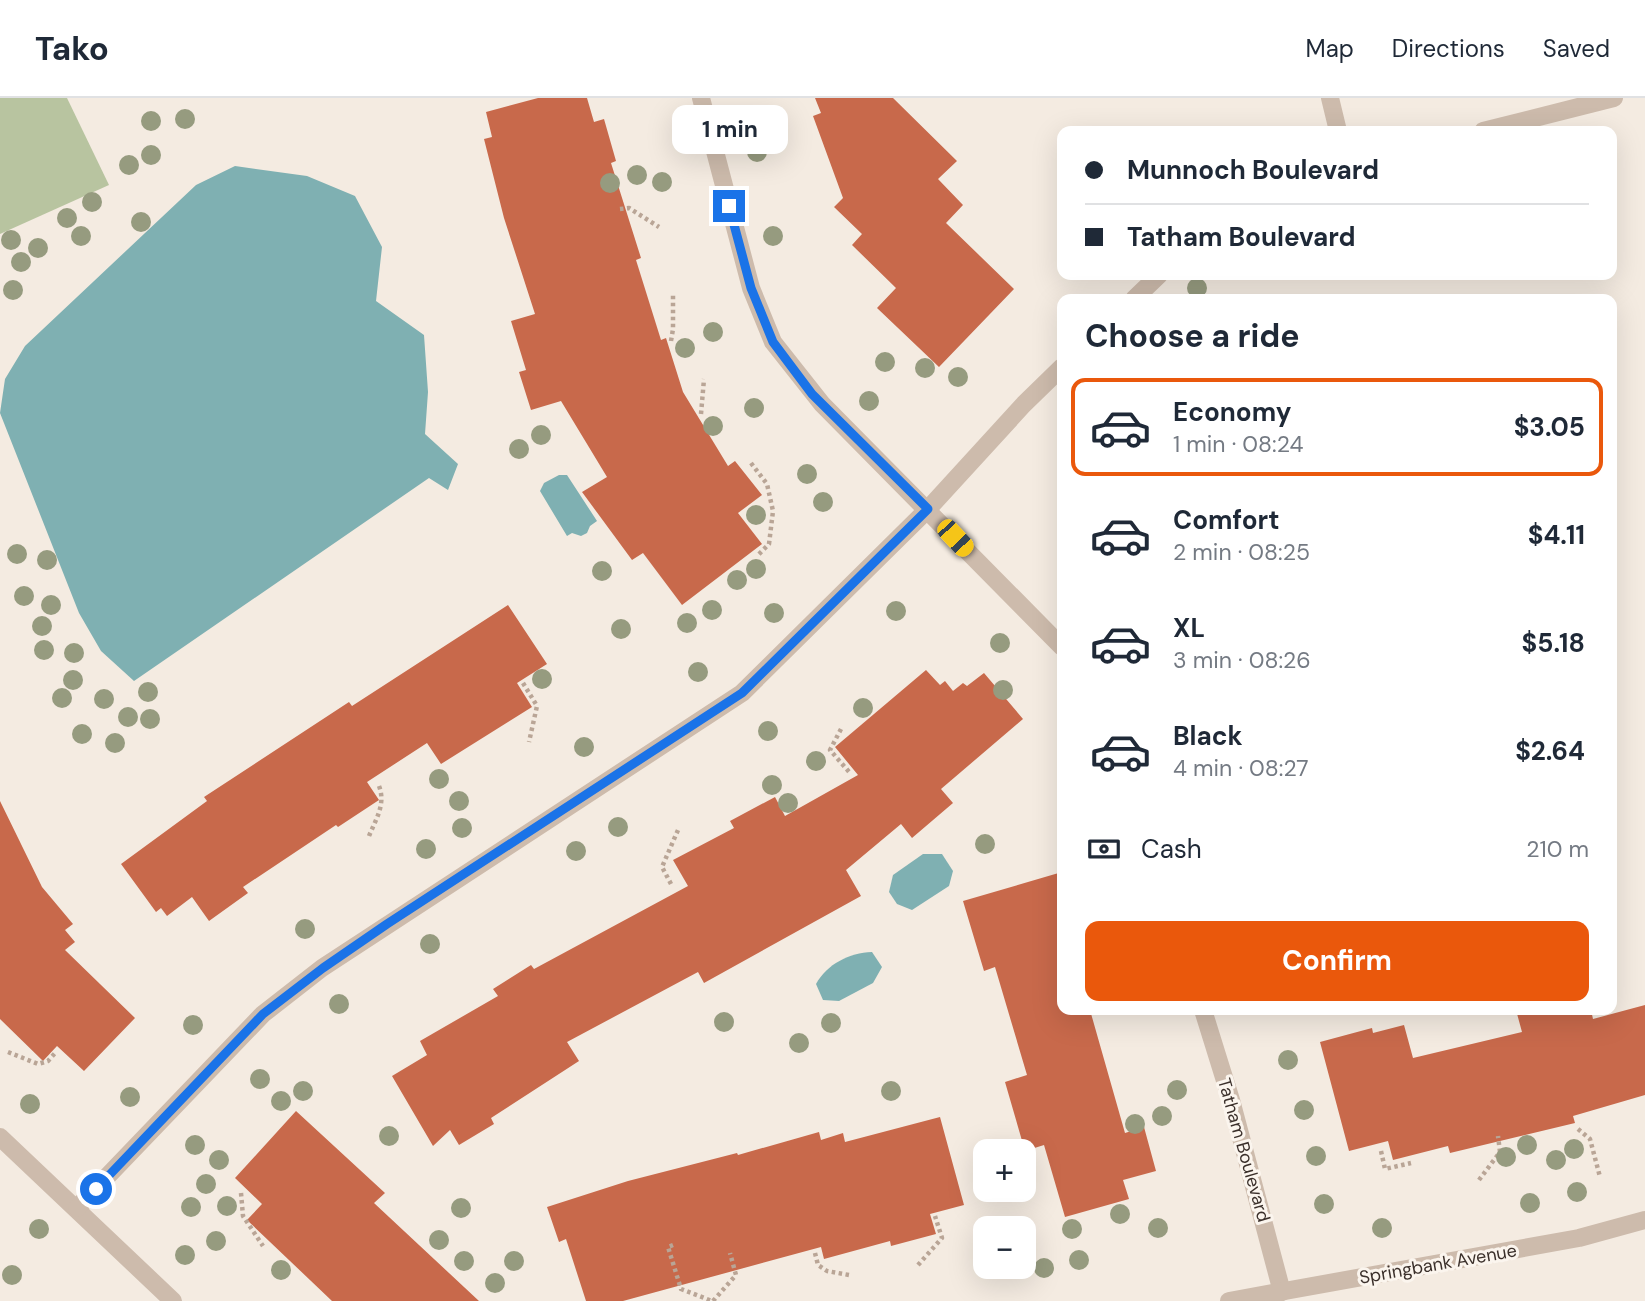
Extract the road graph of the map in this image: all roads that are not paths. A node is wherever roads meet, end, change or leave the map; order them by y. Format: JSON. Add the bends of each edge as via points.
{"nodes":[{"id":1,"x":701,"y":98,"type":"edge"},
{"id":2,"x":1330,"y":98,"type":"edge"},
{"id":3,"x":1614,"y":98,"type":"edge"},
{"id":4,"x":1337,"y":126,"type":"edge"},
{"id":5,"x":1503,"y":126,"type":"edge"},
{"id":6,"x":1154,"y":280,"type":"edge"},
{"id":7,"x":1139,"y":294,"type":"edge"},
{"id":8,"x":1057,"y":372,"type":"edge"},
{"id":9,"x":928,"y":509,"type":"junction"},
{"id":10,"x":1057,"y":642,"type":"edge"},
{"id":11,"x":1205,"y":1015,"type":"edge"},
{"id":12,"x":0,"y":1137,"type":"edge"},
{"id":13,"x":77,"y":1208,"type":"junction"},
{"id":14,"x":1645,"y":1220,"type":"edge"},
{"id":15,"x":1282,"y":1292,"type":"junction"},
{"id":16,"x":173,"y":1301,"type":"edge"},
{"id":17,"x":1228,"y":1301,"type":"edge"}],
"edges":[{"from":1,"to":9,"type":"street","via":[[751,288],[773,342],[812,394]]},
{"from":2,"to":4,"type":"street"},
{"from":3,"to":5,"type":"street"},
{"from":6,"to":7,"type":"street"},
{"from":8,"to":9,"type":"street"},
{"from":9,"to":10,"type":"street"},
{"from":9,"to":13,"type":"street","via":[[742,693],[387,924],[263,1014]]},
{"from":11,"to":15,"type":"street","name":"Tatham Boulevard"},
{"from":12,"to":13,"type":"street"},
{"from":13,"to":16,"type":"street"},
{"from":14,"to":15,"type":"street","name":"Springbank Avenue","via":[[1579,1238]]},
{"from":15,"to":17,"type":"street","name":"Springbank Avenue"}]}
